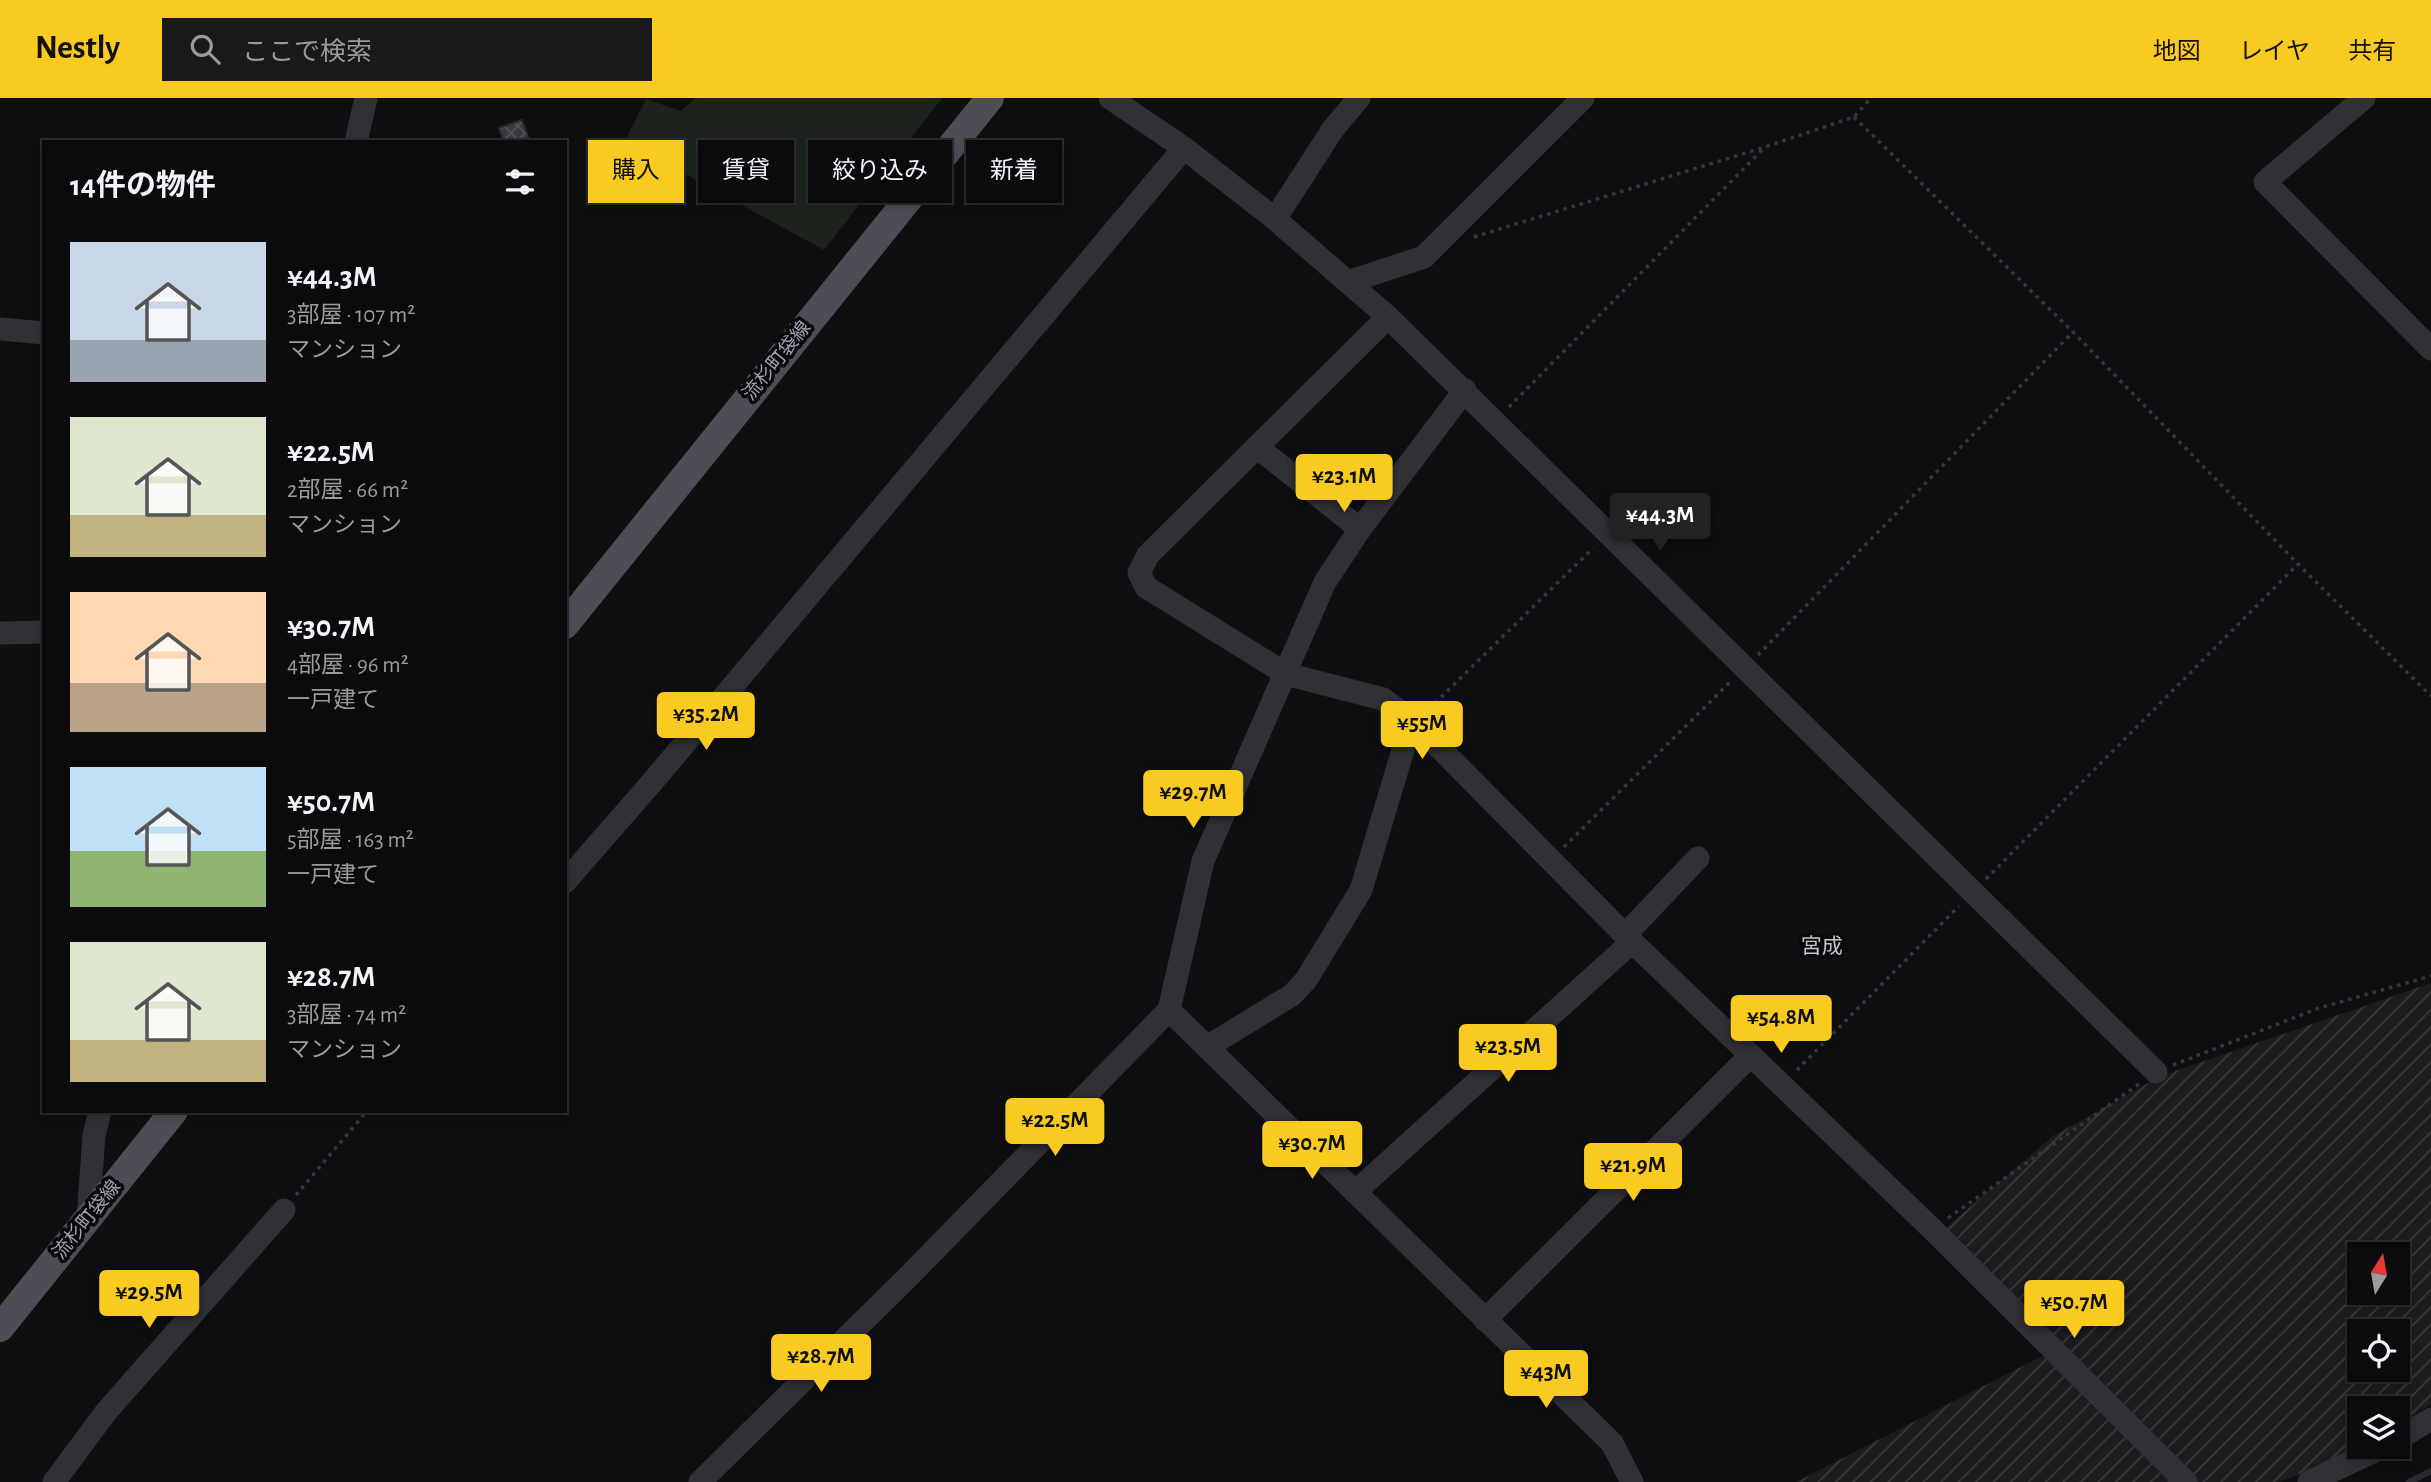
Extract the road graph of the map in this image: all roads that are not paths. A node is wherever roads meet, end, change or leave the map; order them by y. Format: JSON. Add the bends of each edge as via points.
{"nodes":[{"id":1,"x":366,"y":98,"type":"edge"},
{"id":2,"x":990,"y":98,"type":"edge"},
{"id":3,"x":1110,"y":98,"type":"edge"},
{"id":4,"x":1359,"y":98,"type":"edge"},
{"id":5,"x":1583,"y":98,"type":"edge"},
{"id":6,"x":2364,"y":98,"type":"edge"},
{"id":7,"x":356,"y":140,"type":"edge"},
{"id":8,"x":1184,"y":148,"type":"junction"},
{"id":9,"x":1275,"y":219,"type":"junction"},
{"id":10,"x":1348,"y":282,"type":"junction"},
{"id":11,"x":1388,"y":317,"type":"junction"},
{"id":12,"x":0,"y":330,"type":"edge"},
{"id":13,"x":42,"y":333,"type":"edge"},
{"id":14,"x":2431,"y":349,"type":"edge"},
{"id":15,"x":1465,"y":390,"type":"junction"},
{"id":16,"x":1256,"y":447,"type":"junction"},
{"id":17,"x":1360,"y":529,"type":"junction"},
{"id":18,"x":567,"y":623,"type":"edge"},
{"id":19,"x":42,"y":632,"type":"edge"},
{"id":20,"x":0,"y":633,"type":"edge"},
{"id":21,"x":1286,"y":674,"type":"junction"},
{"id":22,"x":1415,"y":723,"type":"junction"},
{"id":23,"x":1698,"y":858,"type":"dead end"},
{"id":24,"x":567,"y":880,"type":"edge"},
{"id":25,"x":1628,"y":939,"type":"junction"},
{"id":26,"x":1169,"y":1010,"type":"junction"},
{"id":27,"x":1207,"y":1047,"type":"junction"},
{"id":28,"x":1751,"y":1055,"type":"junction"},
{"id":29,"x":2156,"y":1072,"type":"dead end"},
{"id":30,"x":100,"y":1113,"type":"edge"},
{"id":31,"x":172,"y":1113,"type":"edge"},
{"id":32,"x":1355,"y":1192,"type":"junction"},
{"id":33,"x":284,"y":1210,"type":"road end"},
{"id":34,"x":88,"y":1218,"type":"junction"},
{"id":35,"x":1485,"y":1320,"type":"junction"},
{"id":36,"x":0,"y":1328,"type":"edge"},
{"id":37,"x":2431,"y":1419,"type":"edge"},
{"id":38,"x":2410,"y":1432,"type":"edge"},
{"id":39,"x":2358,"y":1459,"type":"edge"},
{"id":40,"x":54,"y":1482,"type":"edge"},
{"id":41,"x":700,"y":1482,"type":"edge"},
{"id":42,"x":1632,"y":1482,"type":"edge"},
{"id":43,"x":2186,"y":1482,"type":"edge"},
{"id":44,"x":2309,"y":1482,"type":"edge"}],
"edges":[{"from":1,"to":7,"type":"street"},
{"from":2,"to":18,"type":"main road","name":"流杉町袋線"},
{"from":3,"to":8,"type":"street"},
{"from":4,"to":9,"type":"street"},
{"from":5,"to":10,"type":"street","via":[[1423,257]]},
{"from":6,"to":14,"type":"street","via":[[2265,182]]},
{"from":8,"to":9,"type":"street"},
{"from":8,"to":24,"type":"street"},
{"from":9,"to":10,"type":"street"},
{"from":10,"to":11,"type":"street"},
{"from":11,"to":15,"type":"street"},
{"from":11,"to":16,"type":"street"},
{"from":12,"to":13,"type":"street"},
{"from":15,"to":17,"type":"street"},
{"from":15,"to":29,"type":"street"},
{"from":16,"to":17,"type":"street"},
{"from":16,"to":21,"type":"street","via":[[1148,555],[1139,573],[1146,587]]},
{"from":17,"to":21,"type":"street","via":[[1325,582]]},
{"from":19,"to":20,"type":"street"},
{"from":21,"to":22,"type":"street","via":[[1383,699]]},
{"from":21,"to":26,"type":"street","via":[[1203,861]]},
{"from":22,"to":25,"type":"street"},
{"from":22,"to":27,"type":"street","via":[[1361,890],[1306,980],[1292,995]]},
{"from":23,"to":25,"type":"street"},
{"from":25,"to":28,"type":"street"},
{"from":25,"to":32,"type":"street"},
{"from":26,"to":27,"type":"street"},
{"from":26,"to":41,"type":"street"},
{"from":27,"to":32,"type":"street"},
{"from":28,"to":35,"type":"street"},
{"from":28,"to":43,"type":"street"},
{"from":30,"to":34,"type":"street"},
{"from":31,"to":34,"type":"main road","name":"流杉町袋線"},
{"from":32,"to":35,"type":"street"},
{"from":33,"to":40,"type":"street","via":[[106,1412]]},
{"from":34,"to":36,"type":"main road","name":"流杉町袋線"},
{"from":35,"to":42,"type":"street","via":[[1612,1443]]},
{"from":37,"to":38,"type":"street"},
{"from":39,"to":44,"type":"street"}]}
